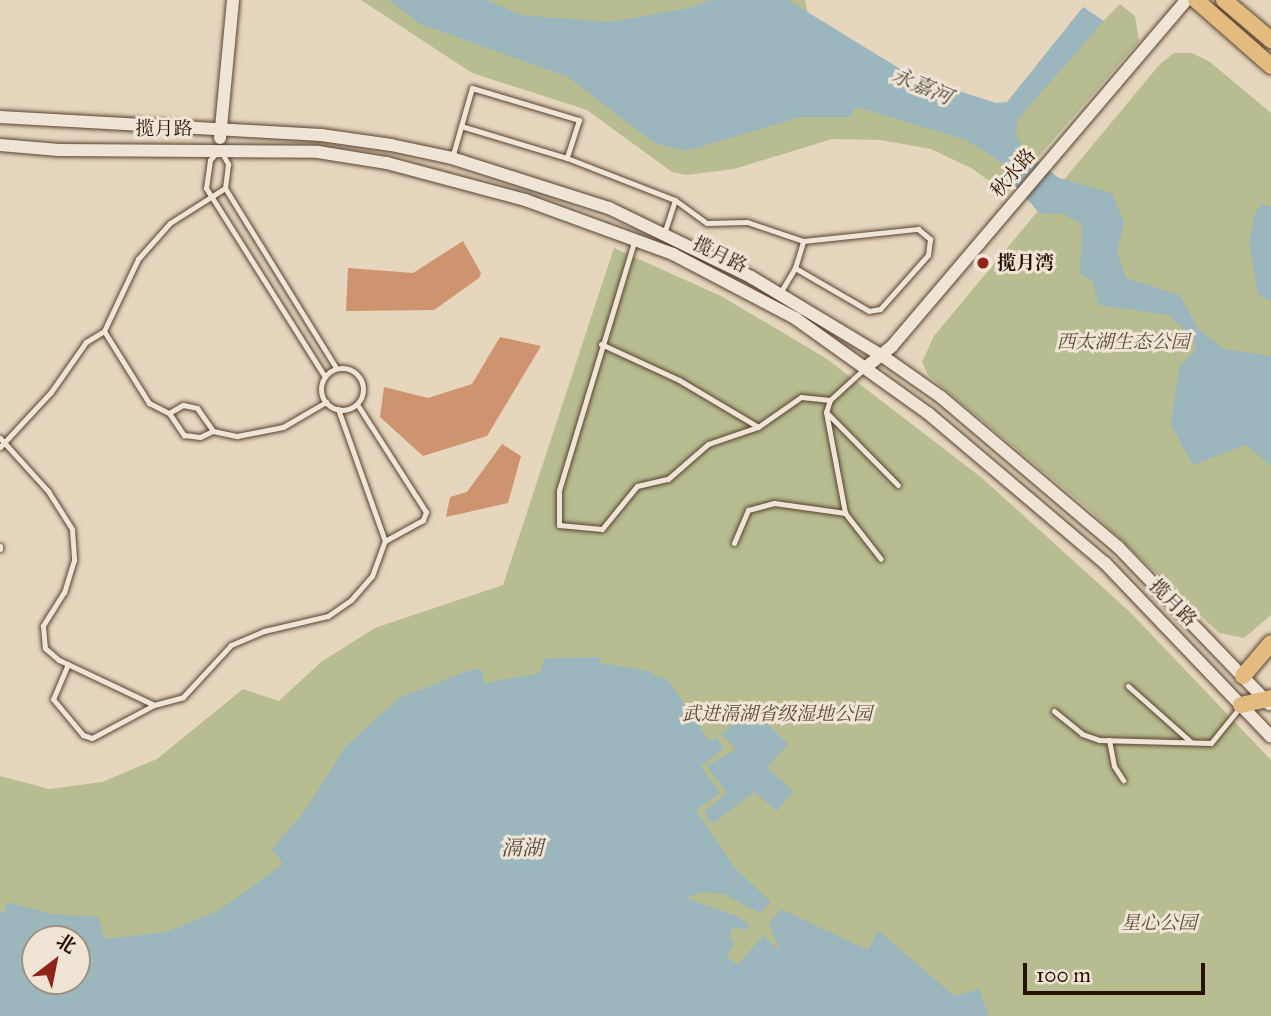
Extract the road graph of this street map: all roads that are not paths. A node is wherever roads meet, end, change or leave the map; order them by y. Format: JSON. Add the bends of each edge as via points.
{"nodes":[{"id":1,"x":233,"y":0,"type":"edge"},
{"id":2,"x":1186,"y":0,"type":"edge"},
{"id":3,"x":1196,"y":0,"type":"edge"},
{"id":4,"x":1224,"y":0,"type":"edge"},
{"id":5,"x":1271,"y":40,"type":"edge"},
{"id":6,"x":1271,"y":66,"type":"edge"},
{"id":7,"x":0,"y":117,"type":"edge"},
{"id":8,"x":461,"y":126,"type":"junction"},
{"id":9,"x":220,"y":130,"type":"junction"},
{"id":10,"x":0,"y":145,"type":"edge"},
{"id":11,"x":219,"y":149,"type":"junction"},
{"id":12,"x":568,"y":158,"type":"junction"},
{"id":13,"x":452,"y":159,"type":"junction"},
{"id":14,"x":225,"y":188,"type":"junction"},
{"id":15,"x":209,"y":194,"type":"junction"},
{"id":16,"x":675,"y":200,"type":"junction"},
{"id":17,"x":664,"y":234,"type":"junction"},
{"id":18,"x":635,"y":239,"type":"junction"},
{"id":19,"x":803,"y":242,"type":"junction"},
{"id":20,"x":795,"y":268,"type":"junction"},
{"id":21,"x":780,"y":294,"type":"junction"},
{"id":22,"x":104,"y":331,"type":"junction"},
{"id":23,"x":601,"y":344,"type":"junction"},
{"id":24,"x":881,"y":355,"type":"junction"},
{"id":25,"x":336,"y":368,"type":"junction"},
{"id":26,"x":865,"y":368,"type":"junction"},
{"id":27,"x":325,"y":377,"type":"junction"},
{"id":28,"x":830,"y":400,"type":"junction"},
{"id":29,"x":326,"y":402,"type":"junction"},
{"id":30,"x":357,"y":404,"type":"junction"},
{"id":31,"x":338,"y":409,"type":"junction"},
{"id":32,"x":826,"y":412,"type":"junction"},
{"id":33,"x":169,"y":413,"type":"junction"},
{"id":34,"x":758,"y":428,"type":"junction"},
{"id":35,"x":212,"y":431,"type":"junction"},
{"id":36,"x":0,"y":438,"type":"edge"},
{"id":37,"x":8,"y":443,"type":"junction"},
{"id":38,"x":0,"y":447,"type":"edge"},
{"id":39,"x":898,"y":485,"type":"dead end"},
{"id":40,"x":845,"y":513,"type":"junction"},
{"id":41,"x":385,"y":541,"type":"junction"},
{"id":42,"x":734,"y":543,"type":"dead end"},
{"id":43,"x":881,"y":559,"type":"dead end"},
{"id":44,"x":1271,"y":643,"type":"edge"},
{"id":45,"x":68,"y":664,"type":"junction"},
{"id":46,"x":1242,"y":676,"type":"junction"},
{"id":47,"x":1128,"y":686,"type":"dead end"},
{"id":48,"x":1270,"y":702,"type":"edge"},
{"id":49,"x":154,"y":705,"type":"junction"},
{"id":50,"x":1241,"y":705,"type":"junction"},
{"id":51,"x":1054,"y":711,"type":"dead end"},
{"id":52,"x":1271,"y":737,"type":"edge"},
{"id":53,"x":1109,"y":740,"type":"junction"},
{"id":54,"x":1191,"y":743,"type":"junction"},
{"id":55,"x":1123,"y":780,"type":"dead end"}],
"edges":[{"from":1,"to":9,"type":"street"},
{"from":2,"to":24,"type":"street","name":"秋水路"},
{"from":3,"to":6,"type":"main road"},
{"from":4,"to":5,"type":"main road"},
{"from":7,"to":9,"type":"street","name":"揽月路"},
{"from":8,"to":12,"type":"lane"},
{"from":8,"to":12,"type":"lane","via":[[472,88],[579,120]]},
{"from":8,"to":13,"type":"lane"},
{"from":9,"to":11,"type":"street"},
{"from":9,"to":13,"type":"street","name":"揽月路","via":[[321,135]]},
{"from":10,"to":11,"type":"street","name":"揽月路","via":[[59,150]]},
{"from":11,"to":14,"type":"lane","via":[[228,164]]},
{"from":11,"to":15,"type":"lane","via":[[210,160]]},
{"from":11,"to":18,"type":"street","name":"揽月路","via":[[318,152],[387,163],[525,200]]},
{"from":12,"to":16,"type":"lane"},
{"from":13,"to":17,"type":"street","name":"揽月路","via":[[608,208]]},
{"from":14,"to":15,"type":"lane"},
{"from":14,"to":25,"type":"lane"},
{"from":15,"to":22,"type":"lane","via":[[170,223],[138,259]]},
{"from":15,"to":27,"type":"lane"},
{"from":16,"to":17,"type":"lane"},
{"from":16,"to":19,"type":"lane","via":[[707,223],[747,222]]},
{"from":17,"to":21,"type":"street","name":"揽月路"},
{"from":18,"to":23,"type":"lane"},
{"from":18,"to":26,"type":"street","name":"揽月路","via":[[744,288]]},
{"from":19,"to":20,"type":"lane"},
{"from":19,"to":20,"type":"lane","via":[[918,229],[930,239],[930,248],[880,309],[869,311]]},
{"from":20,"to":21,"type":"lane"},
{"from":21,"to":24,"type":"street","name":"揽月路"},
{"from":22,"to":33,"type":"lane","via":[[149,402]]},
{"from":22,"to":37,"type":"lane","via":[[86,342]]},
{"from":23,"to":34,"type":"lane","via":[[679,380]]},
{"from":23,"to":34,"type":"lane","via":[[559,490],[559,525],[602,529],[637,486],[668,479],[708,444]]},
{"from":24,"to":26,"type":"street","name":"秋水路"},
{"from":24,"to":46,"type":"street","name":"揽月路","via":[[941,397],[1108,538]]},
{"from":25,"to":27,"type":"lane"},
{"from":25,"to":30,"type":"lane","via":[[349,369],[360,378],[363,391]]},
{"from":26,"to":28,"type":"lane"},
{"from":26,"to":50,"type":"street","name":"揽月路","via":[[1041,504],[1159,616]]},
{"from":27,"to":29,"type":"lane","via":[[321,390]]},
{"from":28,"to":32,"type":"lane"},
{"from":28,"to":34,"type":"lane","via":[[802,397]]},
{"from":29,"to":31,"type":"lane"},
{"from":29,"to":35,"type":"lane","via":[[283,427],[237,436]]},
{"from":30,"to":31,"type":"lane"},
{"from":30,"to":41,"type":"lane","via":[[426,512],[423,520]]},
{"from":31,"to":41,"type":"lane"},
{"from":32,"to":39,"type":"lane"},
{"from":32,"to":40,"type":"lane"},
{"from":33,"to":35,"type":"lane","via":[[184,435],[200,437]]},
{"from":33,"to":35,"type":"lane","via":[[183,405],[197,408]]},
{"from":36,"to":37,"type":"lane"},
{"from":37,"to":38,"type":"lane"},
{"from":37,"to":45,"type":"lane","via":[[48,491],[72,530],[74,560],[42,637],[45,648]]},
{"from":40,"to":42,"type":"lane","via":[[775,503],[748,510]]},
{"from":40,"to":43,"type":"lane"},
{"from":41,"to":49,"type":"lane","via":[[372,576],[351,600],[328,615],[264,631],[231,645],[183,697]]},
{"from":44,"to":46,"type":"main road"},
{"from":45,"to":49,"type":"lane"},
{"from":45,"to":49,"type":"lane","via":[[53,699],[83,735],[92,738]]},
{"from":46,"to":48,"type":"street","name":"揽月路"},
{"from":46,"to":50,"type":"street"},
{"from":47,"to":54,"type":"lane"},
{"from":48,"to":50,"type":"main road"},
{"from":50,"to":52,"type":"street","name":"揽月路"},
{"from":50,"to":54,"type":"lane","via":[[1220,738]]},
{"from":51,"to":53,"type":"lane","via":[[1089,738]]},
{"from":53,"to":54,"type":"lane"},
{"from":53,"to":55,"type":"lane","via":[[1114,766]]}]}
